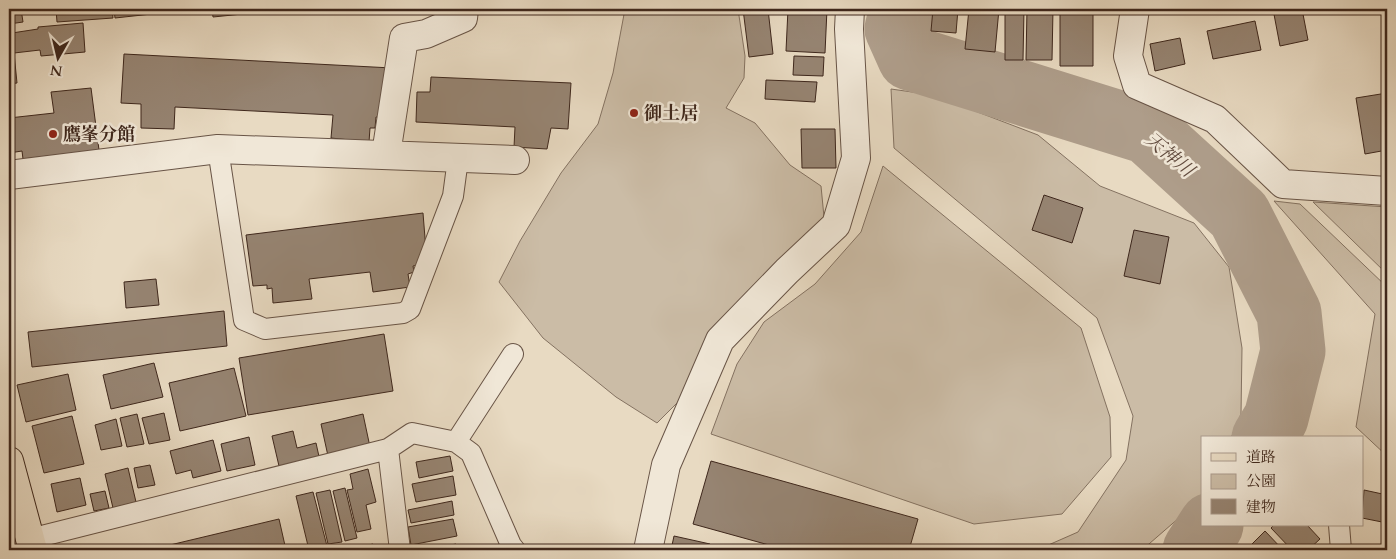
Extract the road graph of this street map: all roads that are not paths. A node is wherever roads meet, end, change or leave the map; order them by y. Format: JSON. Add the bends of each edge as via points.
{"nodes":[{"id":1,"x":464,"y":9,"type":"edge"},
{"id":2,"x":850,"y":9,"type":"edge"},
{"id":3,"x":1135,"y":9,"type":"edge"},
{"id":4,"x":218,"y":149,"type":"junction"},
{"id":5,"x":386,"y":154,"type":"junction"},
{"id":6,"x":458,"y":159,"type":"junction"},
{"id":7,"x":515,"y":160,"type":"dead end"},
{"id":8,"x":9,"y":175,"type":"edge"},
{"id":9,"x":1387,"y":191,"type":"edge"},
{"id":10,"x":514,"y":354,"type":"dead end"},
{"id":11,"x":456,"y":442,"type":"junction"},
{"id":12,"x":388,"y":449,"type":"junction"},
{"id":13,"x":9,"y":461,"type":"edge"},
{"id":14,"x":1339,"y":526,"type":"edge"},
{"id":15,"x":31,"y":545,"type":"edge"},
{"id":16,"x":400,"y":550,"type":"edge"},
{"id":17,"x":515,"y":550,"type":"edge"},
{"id":18,"x":648,"y":550,"type":"edge"},
{"id":19,"x":1341,"y":550,"type":"edge"}],
"edges":[{"from":1,"to":5,"type":"street","via":[[463,18],[426,34],[404,38]]},
{"from":2,"to":18,"type":"street","via":[[856,158],[836,225],[720,340],[666,465]]},
{"from":3,"to":9,"type":"street","via":[[1128,56],[1137,86],[1215,119],[1283,184]]},
{"from":4,"to":5,"type":"street"},
{"from":4,"to":6,"type":"lane","via":[[244,320],[265,329],[403,313],[410,308],[453,196]]},
{"from":4,"to":8,"type":"street"},
{"from":5,"to":6,"type":"street"},
{"from":6,"to":7,"type":"street"},
{"from":10,"to":11,"type":"lane"},
{"from":11,"to":12,"type":"lane","via":[[412,433]]},
{"from":11,"to":17,"type":"lane","via":[[471,453]]},
{"from":12,"to":15,"type":"lane"},
{"from":12,"to":16,"type":"lane"},
{"from":13,"to":15,"type":"main road"},
{"from":14,"to":19,"type":"lane"}]}
